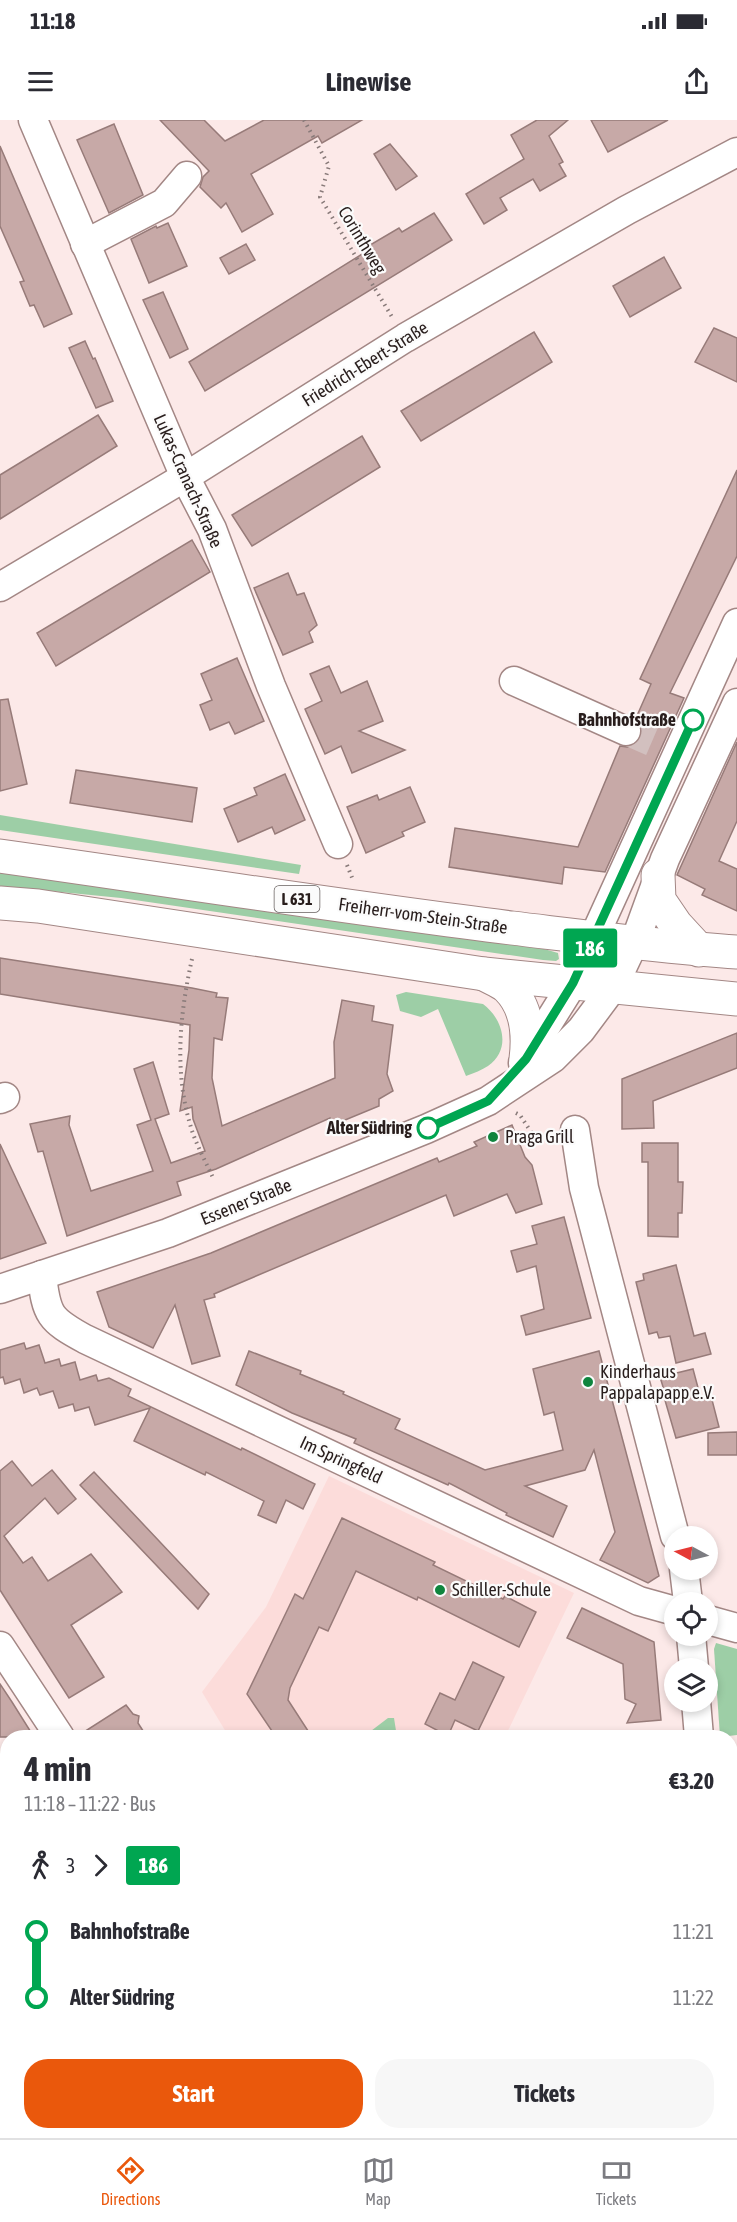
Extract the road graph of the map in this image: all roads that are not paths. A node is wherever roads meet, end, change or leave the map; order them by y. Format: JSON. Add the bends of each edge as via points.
{"nodes":[{"id":1,"x":33,"y":120,"type":"edge"},
{"id":2,"x":737,"y":153,"type":"edge"},
{"id":3,"x":187,"y":176,"type":"dead end"},
{"id":4,"x":85,"y":244,"type":"junction"},
{"id":5,"x":185,"y":477,"type":"junction"},
{"id":6,"x":0,"y":588,"type":"edge"},
{"id":7,"x":737,"y":623,"type":"edge"},
{"id":8,"x":514,"y":681,"type":"dead end"},
{"id":9,"x":737,"y":703,"type":"edge"},
{"id":10,"x":626,"y":731,"type":"tunnel mouth"},
{"id":11,"x":730,"y":738,"type":"edge"},
{"id":12,"x":338,"y":844,"type":"dead end"},
{"id":13,"x":0,"y":856,"type":"edge"},
{"id":14,"x":658,"y":875,"type":"junction"},
{"id":15,"x":0,"y":903,"type":"edge"},
{"id":16,"x":595,"y":939,"type":"junction"},
{"id":17,"x":635,"y":940,"type":"junction"},
{"id":18,"x":699,"y":950,"type":"junction"},
{"id":19,"x":737,"y":952,"type":"edge"},
{"id":20,"x":484,"y":974,"type":"junction"},
{"id":21,"x":573,"y":983,"type":"junction"},
{"id":22,"x":613,"y":987,"type":"junction"},
{"id":23,"x":737,"y":999,"type":"edge"},
{"id":24,"x":526,"y":1059,"type":"junction"},
{"id":25,"x":488,"y":1101,"type":"junction"},
{"id":26,"x":575,"y":1130,"type":"road end"},
{"id":27,"x":42,"y":1275,"type":"junction"},
{"id":28,"x":0,"y":1289,"type":"edge"},
{"id":29,"x":672,"y":1526,"type":"edge"},
{"id":30,"x":664,"y":1608,"type":"edge"},
{"id":31,"x":718,"y":1623,"type":"edge"},
{"id":32,"x":737,"y":1628,"type":"edge"},
{"id":33,"x":0,"y":1646,"type":"edge"},
{"id":34,"x":697,"y":1712,"type":"edge"},
{"id":35,"x":55,"y":1730,"type":"edge"},
{"id":36,"x":698,"y":1730,"type":"edge"}],
"edges":[{"from":1,"to":4,"type":"street","name":"Lukas-Cranach-Straße"},
{"from":2,"to":5,"type":"street","name":"Friedrich-Ebert-Straße","via":[[627,210],[405,338]]},
{"from":3,"to":4,"type":"street","via":[[164,203]]},
{"from":4,"to":5,"type":"street","name":"Lukas-Cranach-Straße"},
{"from":5,"to":6,"type":"street","name":"Friedrich-Ebert-Straße"},
{"from":5,"to":12,"type":"street","name":"Lukas-Cranach-Straße","via":[[212,529],[271,686]]},
{"from":7,"to":16,"type":"street","via":[[670,750]]},
{"from":8,"to":10,"type":"street"},
{"from":9,"to":11,"type":"street"},
{"from":11,"to":14,"type":"street"},
{"from":13,"to":16,"type":"main road","name":"Freiherr-vom-Stein-Straße","number":"L 631","via":[[365,910]]},
{"from":14,"to":17,"type":"street"},
{"from":14,"to":18,"type":"main road","via":[[660,900]]},
{"from":15,"to":20,"type":"main road"},
{"from":16,"to":17,"type":"main road","name":"Freiherr-vom-Stein-Straße","number":"L 631"},
{"from":16,"to":21,"type":"street"},
{"from":17,"to":18,"type":"main road","number":"L 631"},
{"from":17,"to":22,"type":"street"},
{"from":18,"to":19,"type":"main road","number":"L 631"},
{"from":20,"to":21,"type":"main road"},
{"from":20,"to":24,"type":"main road","via":[[508,988],[521,1009],[528,1031]]},
{"from":21,"to":22,"type":"main road"},
{"from":21,"to":24,"type":"street"},
{"from":22,"to":23,"type":"main road"},
{"from":22,"to":25,"type":"street","name":"Essener Straße","via":[[581,1030],[553,1058]]},
{"from":24,"to":25,"type":"street","name":"Essener Straße"},
{"from":25,"to":27,"type":"street","name":"Essener Straße","via":[[168,1233]]},
{"from":26,"to":29,"type":"street","via":[[584,1188]]},
{"from":27,"to":28,"type":"street","name":"Essener Straße"},
{"from":27,"to":30,"type":"street","name":"Im Springfeld","via":[[45,1302],[60,1326],[639,1601]]},
{"from":31,"to":32,"type":"street"},
{"from":33,"to":35,"type":"street"},
{"from":34,"to":36,"type":"street"}]}
